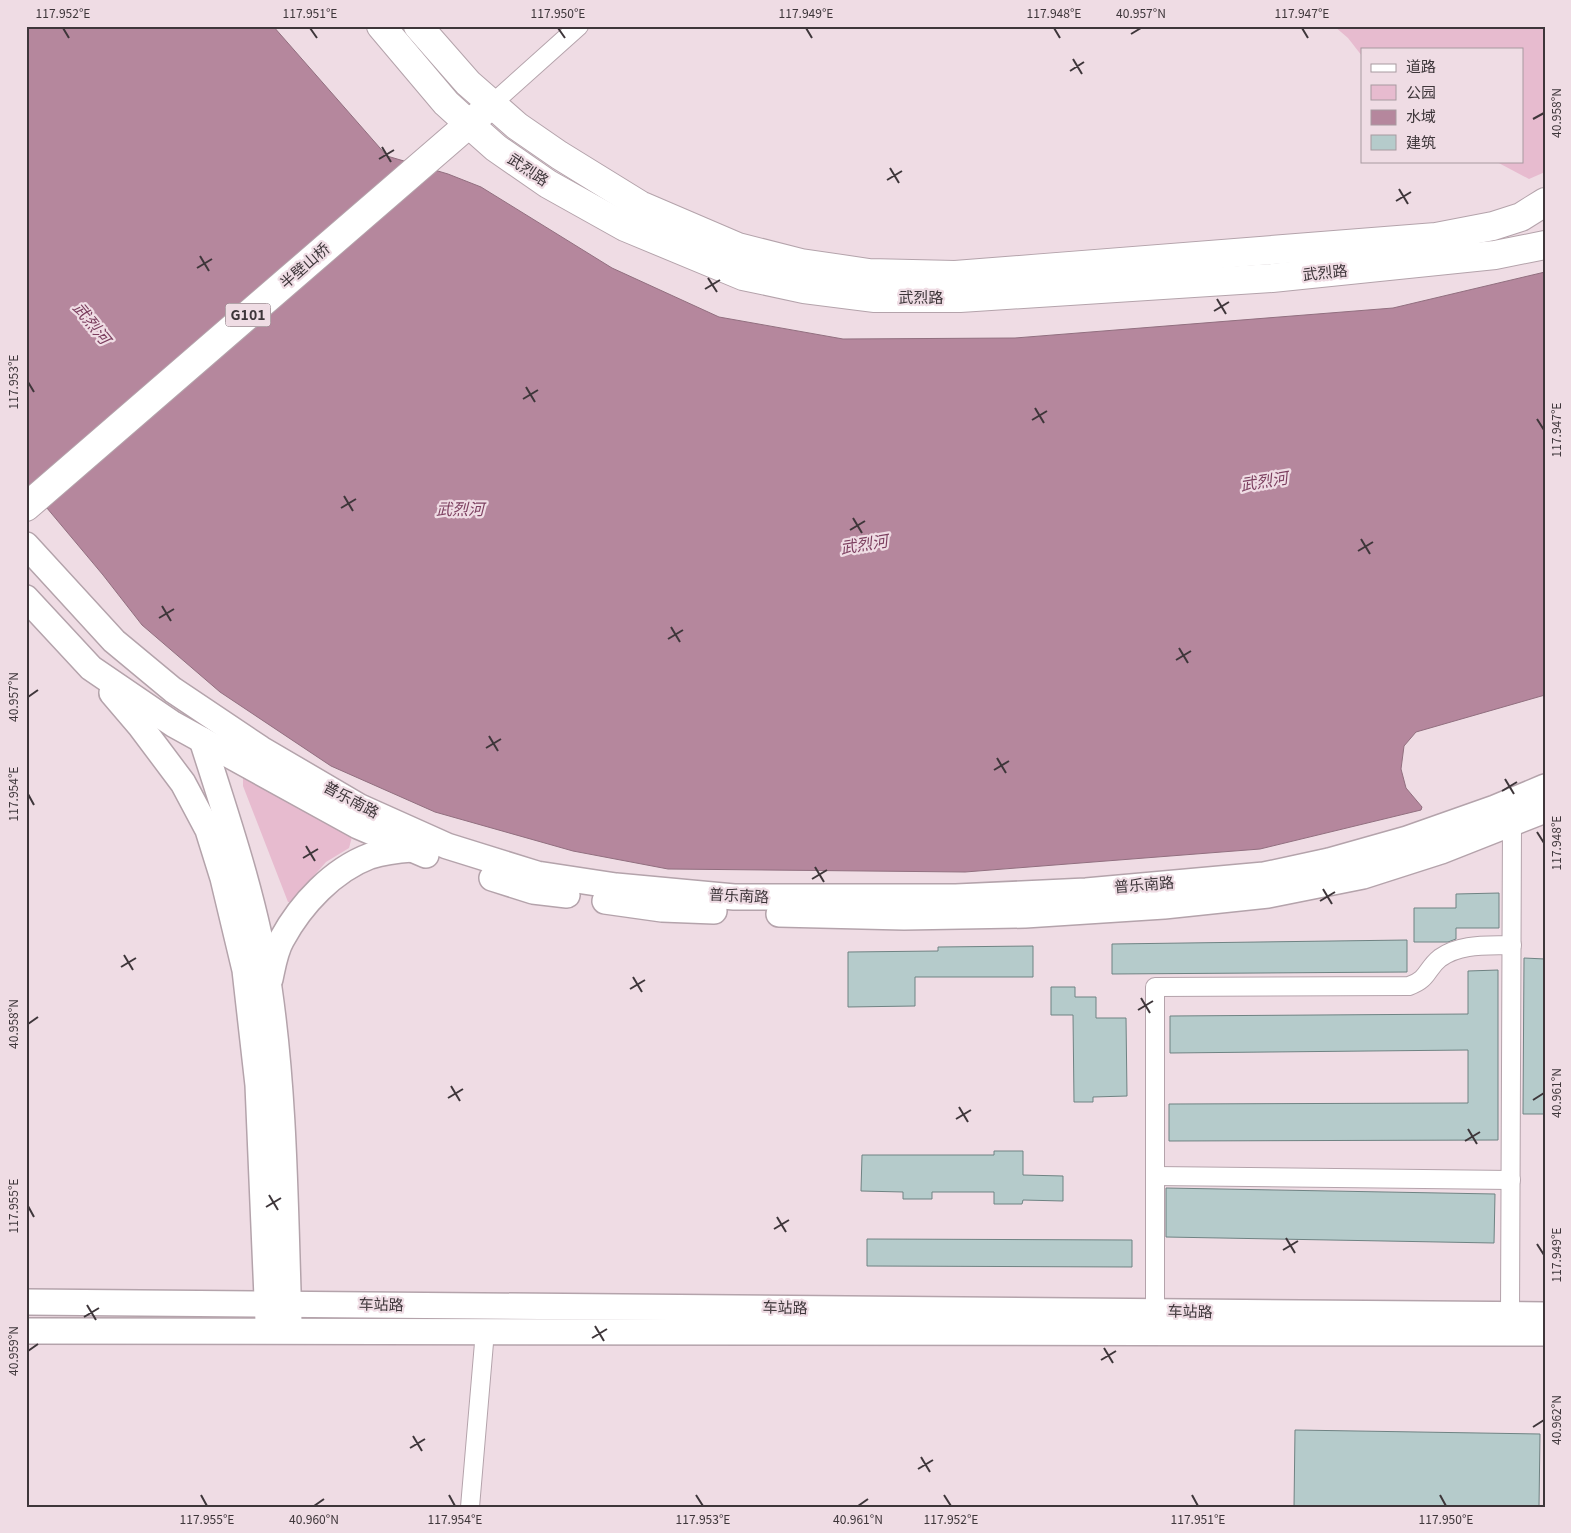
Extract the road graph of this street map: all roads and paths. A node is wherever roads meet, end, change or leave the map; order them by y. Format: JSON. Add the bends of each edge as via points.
{"nodes":[{"id":1,"x":381,"y":26,"type":"edge"},
{"id":2,"x":418,"y":26,"type":"edge"},
{"id":3,"x":579,"y":26,"type":"edge"},
{"id":4,"x":492,"y":104,"type":"junction"},
{"id":5,"x":469,"y":124,"type":"junction"},
{"id":6,"x":1545,"y":202,"type":"edge"},
{"id":7,"x":1545,"y":216,"type":"edge"},
{"id":8,"x":1493,"y":226,"type":"junction"},
{"id":9,"x":1545,"y":238,"type":"edge"},
{"id":10,"x":1545,"y":245,"type":"edge"},
{"id":11,"x":1495,"y":254,"type":"junction"},
{"id":12,"x":26,"y":507,"type":"edge"},
{"id":13,"x":26,"y":545,"type":"edge"},
{"id":14,"x":26,"y":598,"type":"edge"},
{"id":15,"x":91,"y":668,"type":"junction"},
{"id":16,"x":202,"y":740,"type":"junction"},
{"id":17,"x":1545,"y":787,"type":"edge"},
{"id":18,"x":1545,"y":810,"type":"edge"},
{"id":19,"x":1512,"y":824,"type":"junction"},
{"id":20,"x":413,"y":849,"type":"junction"},
{"id":21,"x":1512,"y":945,"type":"junction"},
{"id":22,"x":268,"y":986,"type":"junction"},
{"id":23,"x":1155,"y":1176,"type":"junction"},
{"id":24,"x":1511,"y":1180,"type":"junction"},
{"id":25,"x":26,"y":1302,"type":"edge"},
{"id":26,"x":278,"y":1304,"type":"junction"},
{"id":27,"x":1155,"y":1312,"type":"junction"},
{"id":28,"x":1510,"y":1315,"type":"junction"},
{"id":29,"x":1545,"y":1315,"type":"edge"},
{"id":30,"x":26,"y":1331,"type":"edge"},
{"id":31,"x":279,"y":1331,"type":"junction"},
{"id":32,"x":485,"y":1331,"type":"junction"},
{"id":33,"x":1545,"y":1333,"type":"edge"},
{"id":34,"x":470,"y":1507,"type":"edge"}],
"edges":[{"from":1,"to":5,"type":"main road","name":"武烈路","via":[[446,104]]},
{"from":2,"to":4,"type":"main road","name":"武烈路","via":[[468,84]]},
{"from":3,"to":4,"type":"street"},
{"from":4,"to":5,"type":"main road","number":"G101"},
{"from":4,"to":8,"type":"main road","name":"武烈路","via":[[559,155],[640,205],[738,247],[801,263],[869,273],[955,275],[1194,257],[1436,238]]},
{"from":5,"to":11,"type":"main road","name":"武烈路","via":[[496,148],[548,184],[625,228],[743,276],[804,289],[875,298],[960,298],[1272,278]]},
{"from":5,"to":12,"type":"main road","name":"半壁山桥","number":"G101"},
{"from":6,"to":8,"type":"main road","name":"武烈路","via":[[1521,216]]},
{"from":7,"to":8,"type":"main road"},
{"from":9,"to":11,"type":"main road"},
{"from":10,"to":11,"type":"main road","name":"武烈路"},
{"from":13,"to":17,"type":"main road","name":"普乐南路","via":[[114,641],[173,690],[261,749],[360,807],[447,846],[537,874],[616,886],[734,897],[956,897],[1086,891],[1264,875],[1329,861],[1416,836]]},
{"from":14,"to":15,"type":"main road","name":"普乐南路"},
{"from":15,"to":16,"type":"main road","name":"普乐南路"},
{"from":15,"to":26,"type":"main road","via":[[183,783],[208,830],[224,878],[245,970]]},
{"from":16,"to":20,"type":"main road","name":"普乐南路","via":[[358,826]]},
{"from":16,"to":22,"type":"main road","via":[[250,896]]},
{"from":18,"to":19,"type":"main road","name":"普乐南路"},
{"from":19,"to":20,"type":"main road","name":"普乐南路","via":[[1363,876],[1268,895],[1025,916],[895,917],[662,909],[532,890],[451,865]]},
{"from":19,"to":21,"type":"street"},
{"from":20,"to":22,"type":"main road","via":[[371,856],[354,864],[312,897],[281,940]]},
{"from":21,"to":23,"type":"street","via":[[1466,947],[1452,951],[1439,959],[1419,983],[1409,986],[1155,987]]},
{"from":21,"to":24,"type":"street"},
{"from":22,"to":26,"type":"main road","via":[[279,1063]]},
{"from":23,"to":24,"type":"street"},
{"from":23,"to":27,"type":"street"},
{"from":24,"to":28,"type":"street"},
{"from":25,"to":26,"type":"main road","name":"车站路"},
{"from":26,"to":27,"type":"main road","name":"车站路"},
{"from":26,"to":31,"type":"main road"},
{"from":27,"to":28,"type":"main road","name":"车站路"},
{"from":28,"to":29,"type":"main road","name":"车站路"},
{"from":30,"to":31,"type":"main road","name":"车站路"},
{"from":31,"to":32,"type":"main road","name":"车站路"},
{"from":32,"to":33,"type":"main road","name":"车站路"},
{"from":32,"to":34,"type":"street"}]}
